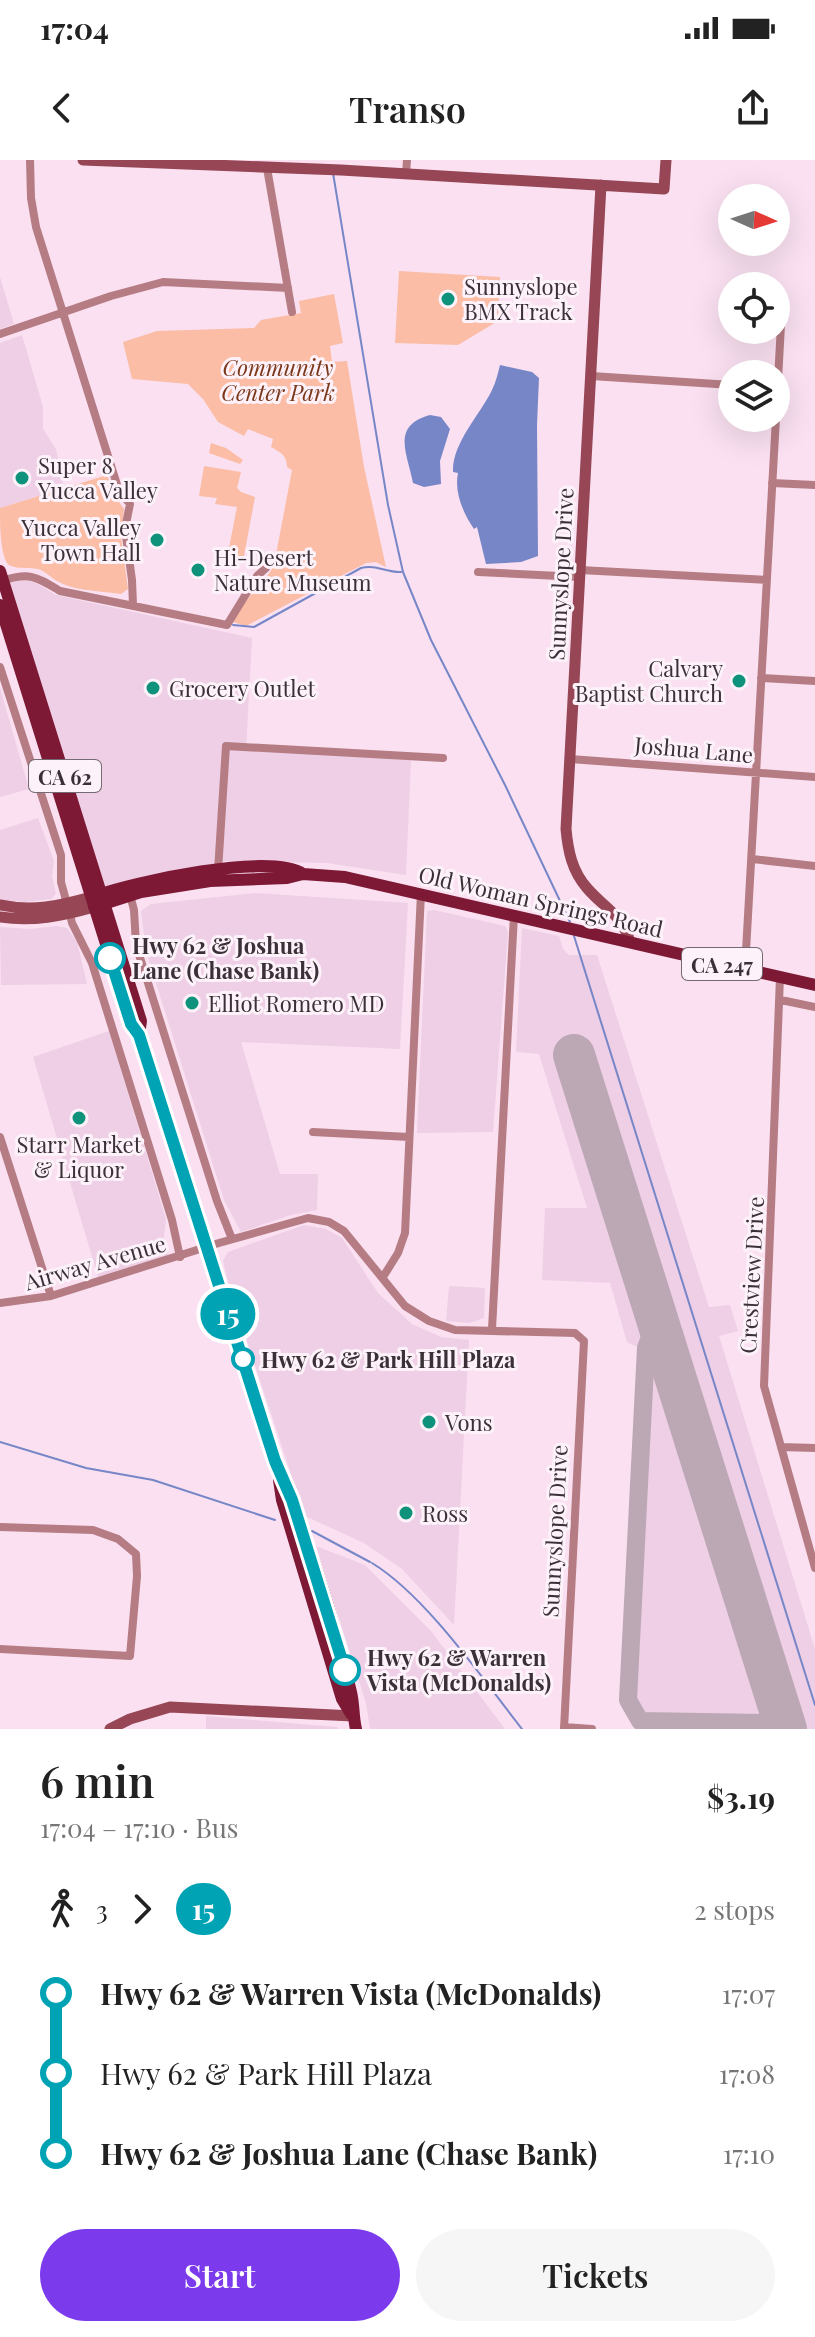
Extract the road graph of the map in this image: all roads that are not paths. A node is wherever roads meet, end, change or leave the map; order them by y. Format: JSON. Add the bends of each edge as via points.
{"nodes":[{"id":1,"x":30,"y":160,"type":"edge"},
{"id":2,"x":83,"y":160,"type":"edge"},
{"id":3,"x":407,"y":160,"type":"edge"},
{"id":4,"x":666,"y":160,"type":"edge"},
{"id":5,"x":297,"y":164,"type":"edge"},
{"id":6,"x":267,"y":168,"type":"junction"},
{"id":7,"x":406,"y":174,"type":"junction"},
{"id":8,"x":601,"y":185,"type":"junction"},
{"id":9,"x":288,"y":288,"type":"junction"},
{"id":10,"x":292,"y":312,"type":"dead end"},
{"id":11,"x":63,"y":313,"type":"junction"},
{"id":12,"x":0,"y":334,"type":"edge"},
{"id":13,"x":591,"y":376,"type":"junction"},
{"id":14,"x":718,"y":384,"type":"edge"},
{"id":15,"x":775,"y":432,"type":"edge"},
{"id":16,"x":772,"y":483,"type":"junction"},
{"id":17,"x":815,"y":485,"type":"edge"},
{"id":18,"x":266,"y":568,"type":"dead end"},
{"id":19,"x":478,"y":572,"type":"dead end"},
{"id":20,"x":580,"y":573,"type":"junction"},
{"id":21,"x":1,"y":577,"type":"edge"},
{"id":22,"x":767,"y":580,"type":"junction"},
{"id":23,"x":0,"y":605,"type":"edge"},
{"id":24,"x":133,"y":605,"type":"junction"},
{"id":25,"x":0,"y":667,"type":"edge"},
{"id":26,"x":761,"y":678,"type":"junction"},
{"id":27,"x":815,"y":681,"type":"edge"},
{"id":28,"x":443,"y":758,"type":"dead end"},
{"id":29,"x":570,"y":759,"type":"junction"},
{"id":30,"x":756,"y":775,"type":"junction"},
{"id":31,"x":815,"y":777,"type":"edge"},
{"id":32,"x":752,"y":859,"type":"junction"},
{"id":33,"x":815,"y":866,"type":"edge"},
{"id":34,"x":218,"y":875,"type":"junction"},
{"id":35,"x":421,"y":893,"type":"junction"},
{"id":36,"x":130,"y":895,"type":"junction"},
{"id":37,"x":97,"y":900,"type":"junction"},
{"id":38,"x":0,"y":905,"type":"edge"},
{"id":39,"x":69,"y":909,"type":"junction"},
{"id":40,"x":514,"y":915,"type":"junction"},
{"id":41,"x":0,"y":917,"type":"edge"},
{"id":42,"x":630,"y":942,"type":"junction"},
{"id":43,"x":745,"y":969,"type":"junction"},
{"id":44,"x":780,"y":977,"type":"junction"},
{"id":45,"x":815,"y":985,"type":"edge"},
{"id":46,"x":781,"y":1000,"type":"junction"},
{"id":47,"x":815,"y":1007,"type":"edge"},
{"id":48,"x":313,"y":1132,"type":"dead end"},
{"id":49,"x":0,"y":1137,"type":"edge"},
{"id":50,"x":409,"y":1137,"type":"junction"},
{"id":51,"x":232,"y":1239,"type":"junction"},
{"id":52,"x":207,"y":1247,"type":"junction"},
{"id":53,"x":180,"y":1257,"type":"junction"},
{"id":54,"x":383,"y":1277,"type":"junction"},
{"id":55,"x":51,"y":1296,"type":"junction"},
{"id":56,"x":0,"y":1303,"type":"edge"},
{"id":57,"x":492,"y":1329,"type":"junction"},
{"id":58,"x":581,"y":1336,"type":"joint"},
{"id":59,"x":781,"y":1447,"type":"junction"},
{"id":60,"x":815,"y":1448,"type":"edge"},
{"id":61,"x":0,"y":1527,"type":"edge"},
{"id":62,"x":815,"y":1568,"type":"edge"},
{"id":63,"x":0,"y":1649,"type":"edge"},
{"id":64,"x":354,"y":1723,"type":"edge"},
{"id":65,"x":564,"y":1728,"type":"edge"},
{"id":66,"x":110,"y":1729,"type":"edge"},
{"id":67,"x":592,"y":1729,"type":"edge"}],
"edges":[{"from":1,"to":11,"type":"street","via":[[36,227]]},
{"from":2,"to":6,"type":"street"},
{"from":3,"to":7,"type":"street"},
{"from":4,"to":8,"type":"street","via":[[664,189]]},
{"from":5,"to":6,"type":"street"},
{"from":5,"to":7,"type":"street"},
{"from":6,"to":9,"type":"street"},
{"from":7,"to":8,"type":"street"},
{"from":8,"to":13,"type":"street","name":"Sunnyslope Drive"},
{"from":9,"to":10,"type":"street"},
{"from":9,"to":11,"type":"street","via":[[163,282]]},
{"from":11,"to":12,"type":"street"},
{"from":11,"to":24,"type":"street","via":[[119,491],[130,504],[125,529]]},
{"from":13,"to":14,"type":"street"},
{"from":13,"to":20,"type":"street","name":"Sunnyslope Drive"},
{"from":15,"to":16,"type":"street"},
{"from":16,"to":17,"type":"street"},
{"from":16,"to":22,"type":"street"},
{"from":18,"to":24,"type":"street","via":[[227,625]]},
{"from":19,"to":20,"type":"street"},
{"from":20,"to":22,"type":"street"},
{"from":20,"to":29,"type":"street","name":"Sunnyslope Drive"},
{"from":21,"to":24,"type":"street","via":[[38,576],[60,591]]},
{"from":21,"to":37,"type":"main road","number":"CA 62"},
{"from":22,"to":26,"type":"street"},
{"from":23,"to":37,"type":"main road","number":"CA 62"},
{"from":25,"to":39,"type":"street","via":[[61,855]]},
{"from":26,"to":27,"type":"street"},
{"from":26,"to":30,"type":"street"},
{"from":28,"to":34,"type":"street","via":[[226,746]]},
{"from":29,"to":30,"type":"street","name":"Joshua Lane"},
{"from":29,"to":42,"type":"street","name":"Sunnyslope Drive","via":[[566,829],[572,864],[588,890],[622,921]]},
{"from":30,"to":31,"type":"street","name":"Joshua Lane"},
{"from":30,"to":32,"type":"street"},
{"from":32,"to":33,"type":"street"},
{"from":32,"to":43,"type":"street"},
{"from":34,"to":35,"type":"main road","name":"Old Woman Springs Road","number":"CA 247","via":[[295,868],[303,874]]},
{"from":34,"to":36,"type":"main road","name":"Old Woman Springs Road","number":"CA 247"},
{"from":34,"to":37,"type":"main road","name":"Old Woman Springs Road","number":"CA 247","via":[[163,878]]},
{"from":35,"to":40,"type":"main road","name":"Old Woman Springs Road","number":"CA 247"},
{"from":35,"to":50,"type":"street"},
{"from":36,"to":37,"type":"main road","name":"Old Woman Springs Road","number":"CA 247"},
{"from":36,"to":51,"type":"street","via":[[136,945]]},
{"from":37,"to":39,"type":"street"},
{"from":37,"to":52,"type":"main road","number":"CA 62","via":[[141,1021],[139,1035]]},
{"from":38,"to":39,"type":"street"},
{"from":39,"to":41,"type":"street","via":[[21,920]]},
{"from":39,"to":53,"type":"street","via":[[92,963]]},
{"from":40,"to":42,"type":"main road","name":"Old Woman Springs Road","number":"CA 247"},
{"from":40,"to":57,"type":"street"},
{"from":42,"to":43,"type":"main road","name":"Old Woman Springs Road","number":"CA 247"},
{"from":43,"to":44,"type":"main road","name":"Old Woman Springs Road","number":"CA 247"},
{"from":44,"to":45,"type":"main road","name":"Old Woman Springs Road","number":"CA 247"},
{"from":44,"to":46,"type":"street","name":"Crestview Drive"},
{"from":46,"to":47,"type":"street"},
{"from":46,"to":59,"type":"street","name":"Crestview Drive","via":[[764,1386]]},
{"from":48,"to":50,"type":"street"},
{"from":49,"to":55,"type":"street"},
{"from":50,"to":54,"type":"street","via":[[405,1233]]},
{"from":51,"to":52,"type":"street","name":"Airway Avenue"},
{"from":51,"to":54,"type":"street","name":"Airway Avenue","via":[[318,1219],[344,1231]]},
{"from":52,"to":53,"type":"street","name":"Airway Avenue"},
{"from":52,"to":64,"type":"main road","number":"CA 62","via":[[275,1461],[337,1684]]},
{"from":53,"to":55,"type":"street","name":"Airway Avenue"},
{"from":54,"to":57,"type":"street","name":"Airway Avenue","via":[[405,1306],[429,1321],[455,1330]]},
{"from":55,"to":56,"type":"street","name":"Airway Avenue"},
{"from":57,"to":58,"type":"street","name":"Airway Avenue"},
{"from":58,"to":65,"type":"street","name":"Sunnyslope Drive"},
{"from":59,"to":60,"type":"street"},
{"from":59,"to":62,"type":"street","name":"Crestview Drive"},
{"from":61,"to":63,"type":"street","via":[[93,1530],[118,1539],[136,1554],[137,1576],[130,1656]]},
{"from":64,"to":66,"type":"street","via":[[170,1707]]},
{"from":65,"to":67,"type":"street"}]}
